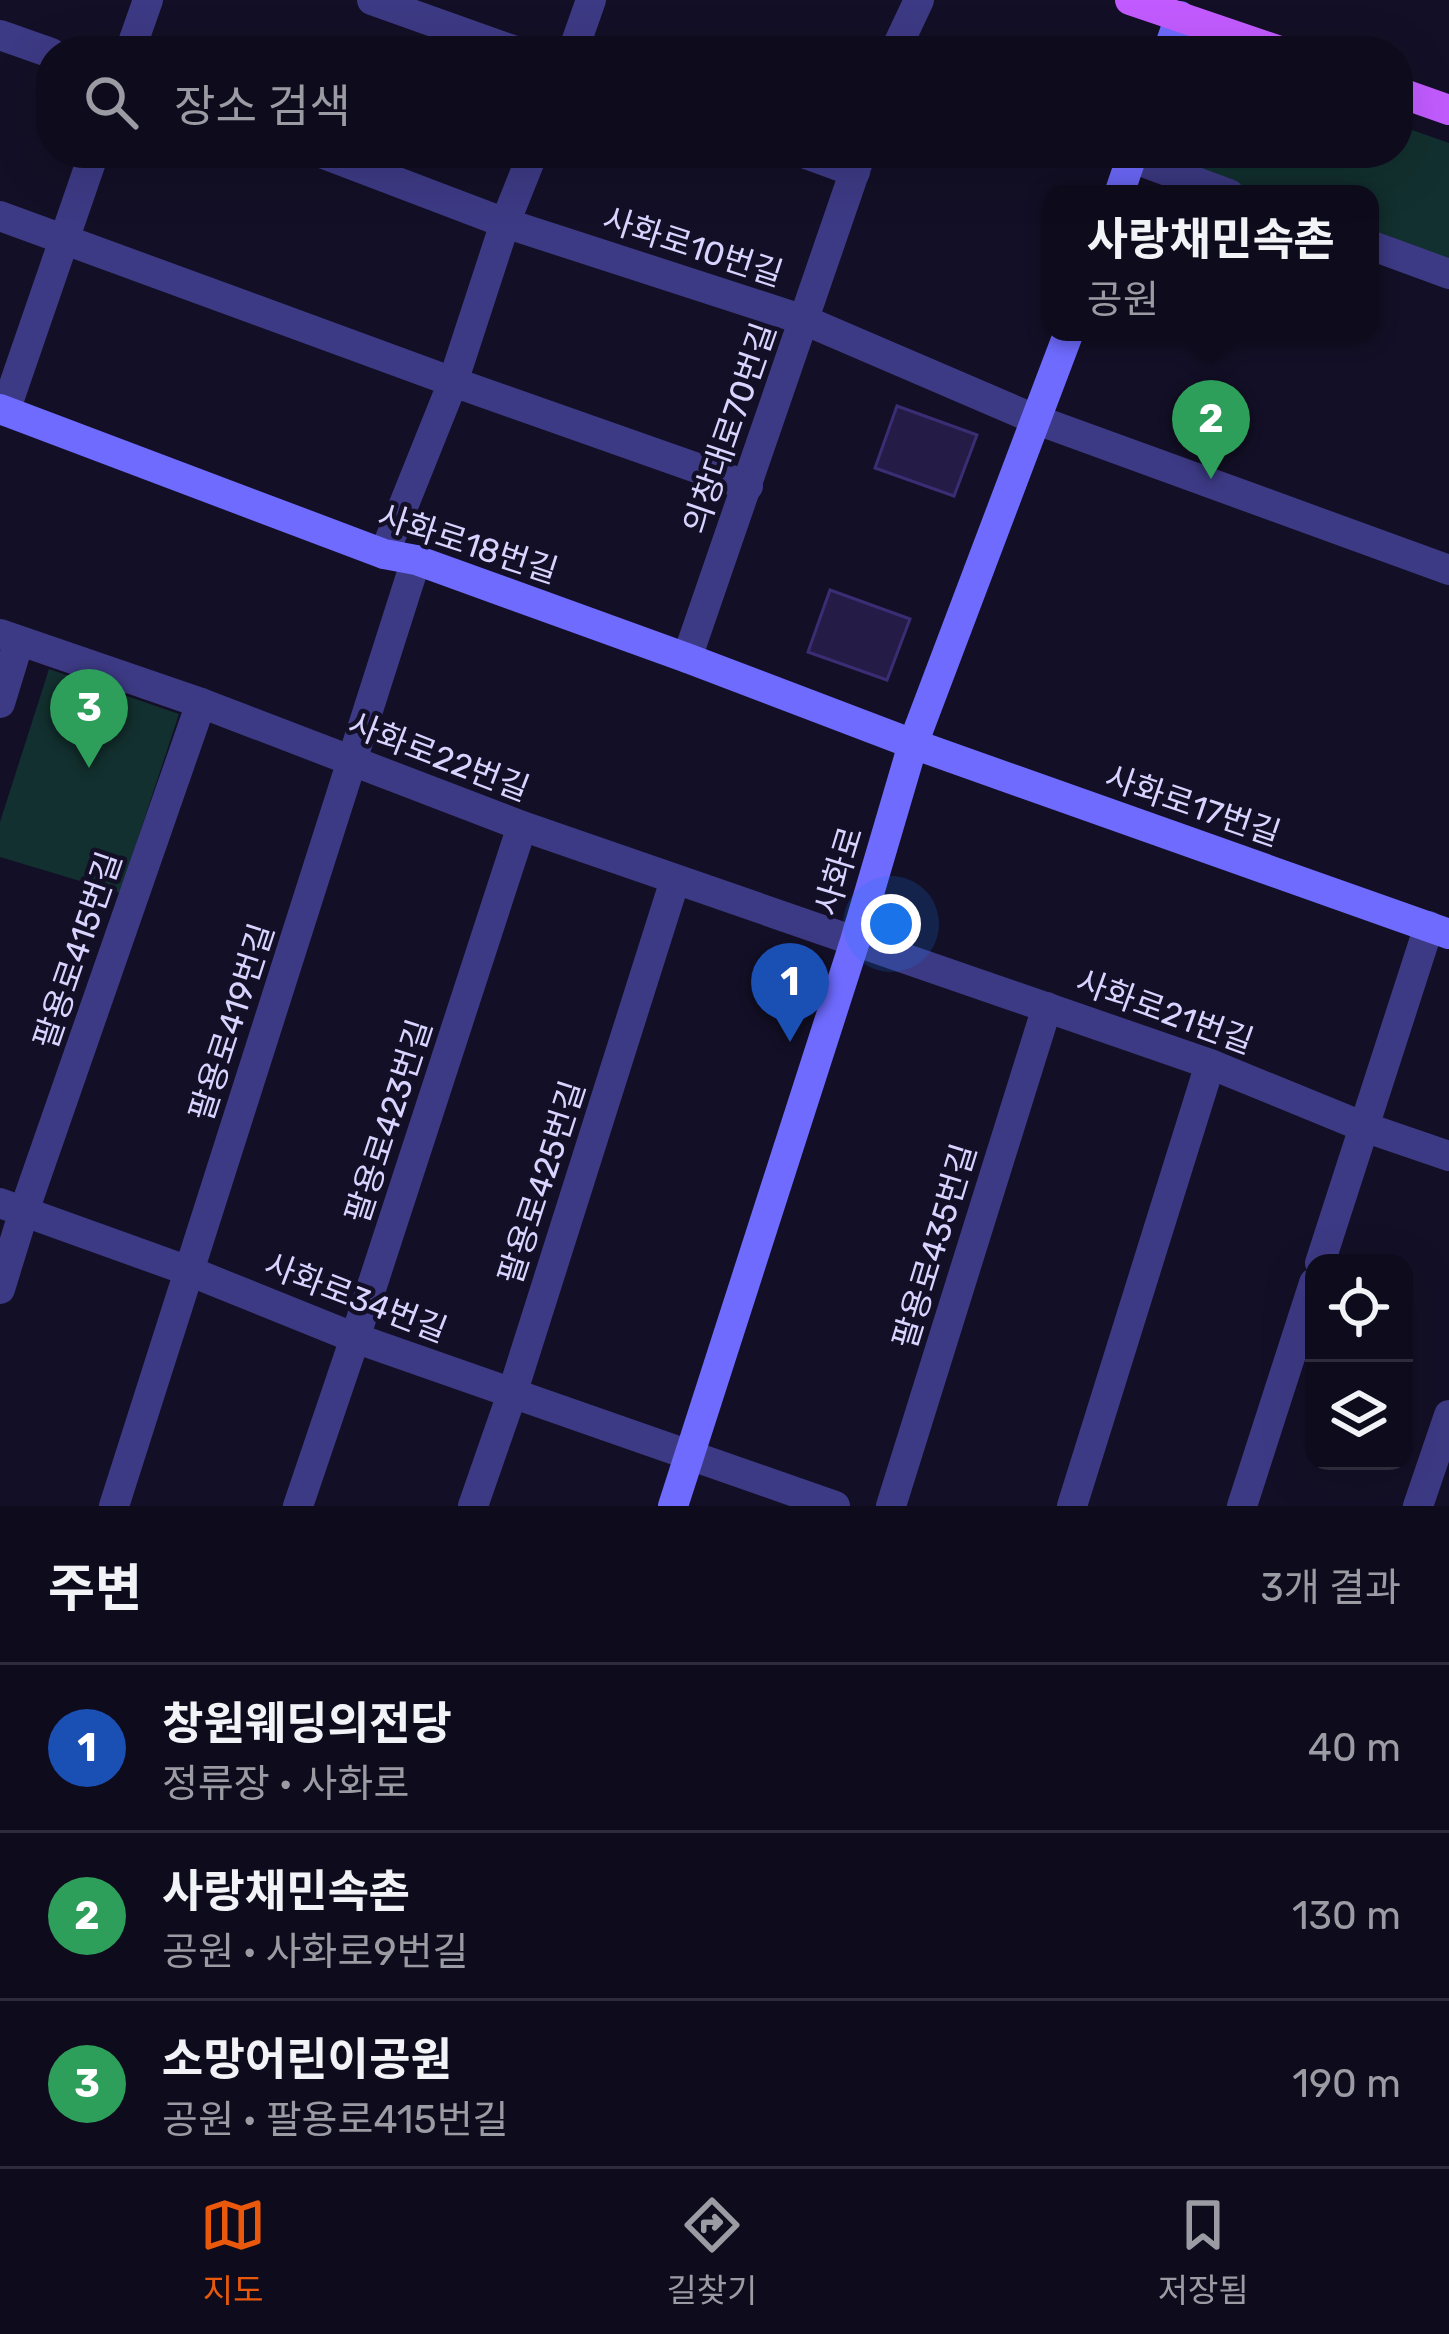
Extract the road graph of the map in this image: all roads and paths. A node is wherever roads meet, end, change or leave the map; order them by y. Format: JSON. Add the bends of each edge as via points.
{"nodes":[{"id":1,"x":148,"y":0,"type":"edge"},
{"id":2,"x":371,"y":0,"type":"edge"},
{"id":3,"x":591,"y":0,"type":"edge"},
{"id":4,"x":920,"y":0,"type":"edge"},
{"id":5,"x":1130,"y":0,"type":"edge"},
{"id":6,"x":1180,"y":16,"type":"junction"},
{"id":7,"x":0,"y":35,"type":"edge"},
{"id":8,"x":135,"y":36,"type":"edge"},
{"id":9,"x":473,"y":36,"type":"edge"},
{"id":10,"x":578,"y":36,"type":"edge"},
{"id":11,"x":902,"y":36,"type":"edge"},
{"id":12,"x":1173,"y":36,"type":"edge"},
{"id":13,"x":1237,"y":36,"type":"edge"},
{"id":14,"x":36,"y":47,"type":"edge"},
{"id":15,"x":1413,"y":97,"type":"edge"},
{"id":16,"x":1449,"y":110,"type":"edge"},
{"id":17,"x":89,"y":168,"type":"edge"},
{"id":18,"x":360,"y":168,"type":"edge"},
{"id":19,"x":527,"y":168,"type":"edge"},
{"id":20,"x":856,"y":168,"type":"edge"},
{"id":21,"x":1163,"y":168,"type":"edge"},
{"id":22,"x":1206,"y":185,"type":"edge"},
{"id":23,"x":0,"y":216,"type":"edge"},
{"id":24,"x":505,"y":223,"type":"junction"},
{"id":25,"x":65,"y":238,"type":"junction"},
{"id":26,"x":1379,"y":248,"type":"edge"},
{"id":27,"x":1449,"y":274,"type":"edge"},
{"id":28,"x":805,"y":320,"type":"junction"},
{"id":29,"x":1066,"y":341,"type":"edge"},
{"id":30,"x":453,"y":382,"type":"junction"},
{"id":31,"x":2,"y":410,"type":"edge"},
{"id":32,"x":1037,"y":421,"type":"junction"},
{"id":33,"x":748,"y":486,"type":"junction"},
{"id":34,"x":384,"y":554,"type":"junction"},
{"id":35,"x":416,"y":560,"type":"junction"},
{"id":36,"x":1449,"y":570,"type":"edge"},
{"id":37,"x":9,"y":638,"type":"edge"},
{"id":38,"x":687,"y":658,"type":"junction"},
{"id":39,"x":0,"y":703,"type":"edge"},
{"id":40,"x":201,"y":703,"type":"junction"},
{"id":41,"x":913,"y":744,"type":"junction"},
{"id":42,"x":352,"y":763,"type":"junction"},
{"id":43,"x":522,"y":826,"type":"junction"},
{"id":44,"x":675,"y":880,"type":"junction"},
{"id":45,"x":1439,"y":930,"type":"edge"},
{"id":46,"x":854,"y":941,"type":"junction"},
{"id":47,"x":1047,"y":1006,"type":"junction"},
{"id":48,"x":1210,"y":1064,"type":"junction"},
{"id":49,"x":1364,"y":1127,"type":"junction"},
{"id":50,"x":1449,"y":1156,"type":"edge"},
{"id":51,"x":12,"y":1207,"type":"edge"},
{"id":52,"x":1323,"y":1254,"type":"edge"},
{"id":53,"x":190,"y":1271,"type":"junction"},
{"id":54,"x":0,"y":1289,"type":"edge"},
{"id":55,"x":1305,"y":1311,"type":"edge"},
{"id":56,"x":355,"y":1338,"type":"junction"},
{"id":57,"x":512,"y":1394,"type":"junction"},
{"id":58,"x":1449,"y":1415,"type":"edge"},
{"id":59,"x":688,"y":1454,"type":"junction"},
{"id":60,"x":114,"y":1506,"type":"edge"},
{"id":61,"x":298,"y":1506,"type":"edge"},
{"id":62,"x":473,"y":1506,"type":"edge"},
{"id":63,"x":673,"y":1506,"type":"edge"},
{"id":64,"x":835,"y":1506,"type":"edge"},
{"id":65,"x":891,"y":1506,"type":"edge"},
{"id":66,"x":1072,"y":1506,"type":"edge"},
{"id":67,"x":1242,"y":1506,"type":"edge"},
{"id":68,"x":1418,"y":1506,"type":"edge"}],
"edges":[{"from":1,"to":8,"type":"street"},
{"from":2,"to":9,"type":"street"},
{"from":3,"to":10,"type":"street"},
{"from":4,"to":11,"type":"street"},
{"from":5,"to":6,"type":"main road"},
{"from":6,"to":12,"type":"main road"},
{"from":6,"to":13,"type":"main road"},
{"from":7,"to":14,"type":"street"},
{"from":15,"to":16,"type":"main road"},
{"from":17,"to":25,"type":"street"},
{"from":18,"to":24,"type":"street","name":"사화로10번길"},
{"from":19,"to":24,"type":"street"},
{"from":20,"to":28,"type":"street","name":"의창대로70번길"},
{"from":21,"to":22,"type":"street"},
{"from":23,"to":25,"type":"street"},
{"from":24,"to":28,"type":"street","name":"사화로10번길"},
{"from":24,"to":30,"type":"street"},
{"from":25,"to":30,"type":"street"},
{"from":25,"to":31,"type":"street"},
{"from":26,"to":27,"type":"street"},
{"from":28,"to":32,"type":"street","name":"사화로10번길"},
{"from":28,"to":33,"type":"street","name":"의창대로70번길"},
{"from":29,"to":32,"type":"main road","name":"사화로"},
{"from":30,"to":33,"type":"street"},
{"from":30,"to":34,"type":"street"},
{"from":31,"to":34,"type":"main road","name":"사화로18번길"},
{"from":32,"to":36,"type":"street","name":"사화로10번길"},
{"from":32,"to":41,"type":"main road","name":"사화로"},
{"from":33,"to":38,"type":"street","name":"의창대로70번길"},
{"from":34,"to":35,"type":"main road","name":"사화로18번길"},
{"from":35,"to":38,"type":"main road","name":"사화로18번길"},
{"from":35,"to":42,"type":"street","name":"팔용로419번길"},
{"from":37,"to":39,"type":"street"},
{"from":37,"to":40,"type":"street","name":"사화로22번길"},
{"from":38,"to":41,"type":"main road","name":"사화로18번길"},
{"from":40,"to":42,"type":"street","name":"사화로22번길"},
{"from":40,"to":51,"type":"street","name":"팔용로415번길"},
{"from":41,"to":45,"type":"main road","name":"사화로17번길"},
{"from":41,"to":46,"type":"main road","name":"사화로"},
{"from":42,"to":43,"type":"street","name":"사화로22번길"},
{"from":42,"to":53,"type":"street","name":"팔용로419번길"},
{"from":43,"to":44,"type":"street","name":"사화로22번길"},
{"from":43,"to":56,"type":"street","name":"팔용로423번길"},
{"from":44,"to":46,"type":"street","name":"사화로22번길"},
{"from":44,"to":57,"type":"street","name":"팔용로425번길"},
{"from":45,"to":49,"type":"street"},
{"from":46,"to":47,"type":"street","name":"사화로21번길"},
{"from":46,"to":59,"type":"main road","name":"사화로"},
{"from":47,"to":48,"type":"street","name":"사화로21번길"},
{"from":47,"to":65,"type":"street","name":"팔용로435번길"},
{"from":48,"to":49,"type":"street","name":"사화로21번길"},
{"from":48,"to":66,"type":"street"},
{"from":49,"to":50,"type":"street","name":"사화로21번길"},
{"from":49,"to":52,"type":"street"},
{"from":51,"to":53,"type":"street","name":"사화로34번길"},
{"from":51,"to":54,"type":"street","name":"팔용로415번길"},
{"from":53,"to":56,"type":"street","name":"사화로34번길"},
{"from":53,"to":60,"type":"street","name":"팔용로419번길"},
{"from":55,"to":67,"type":"street"},
{"from":56,"to":57,"type":"street","name":"사화로34번길"},
{"from":56,"to":61,"type":"street","name":"팔용로423번길"},
{"from":57,"to":59,"type":"street","name":"사화로34번길"},
{"from":57,"to":62,"type":"street","name":"팔용로425번길"},
{"from":58,"to":68,"type":"street"},
{"from":59,"to":63,"type":"main road","name":"사화로"},
{"from":59,"to":64,"type":"street","name":"사화로34번길"}]}
